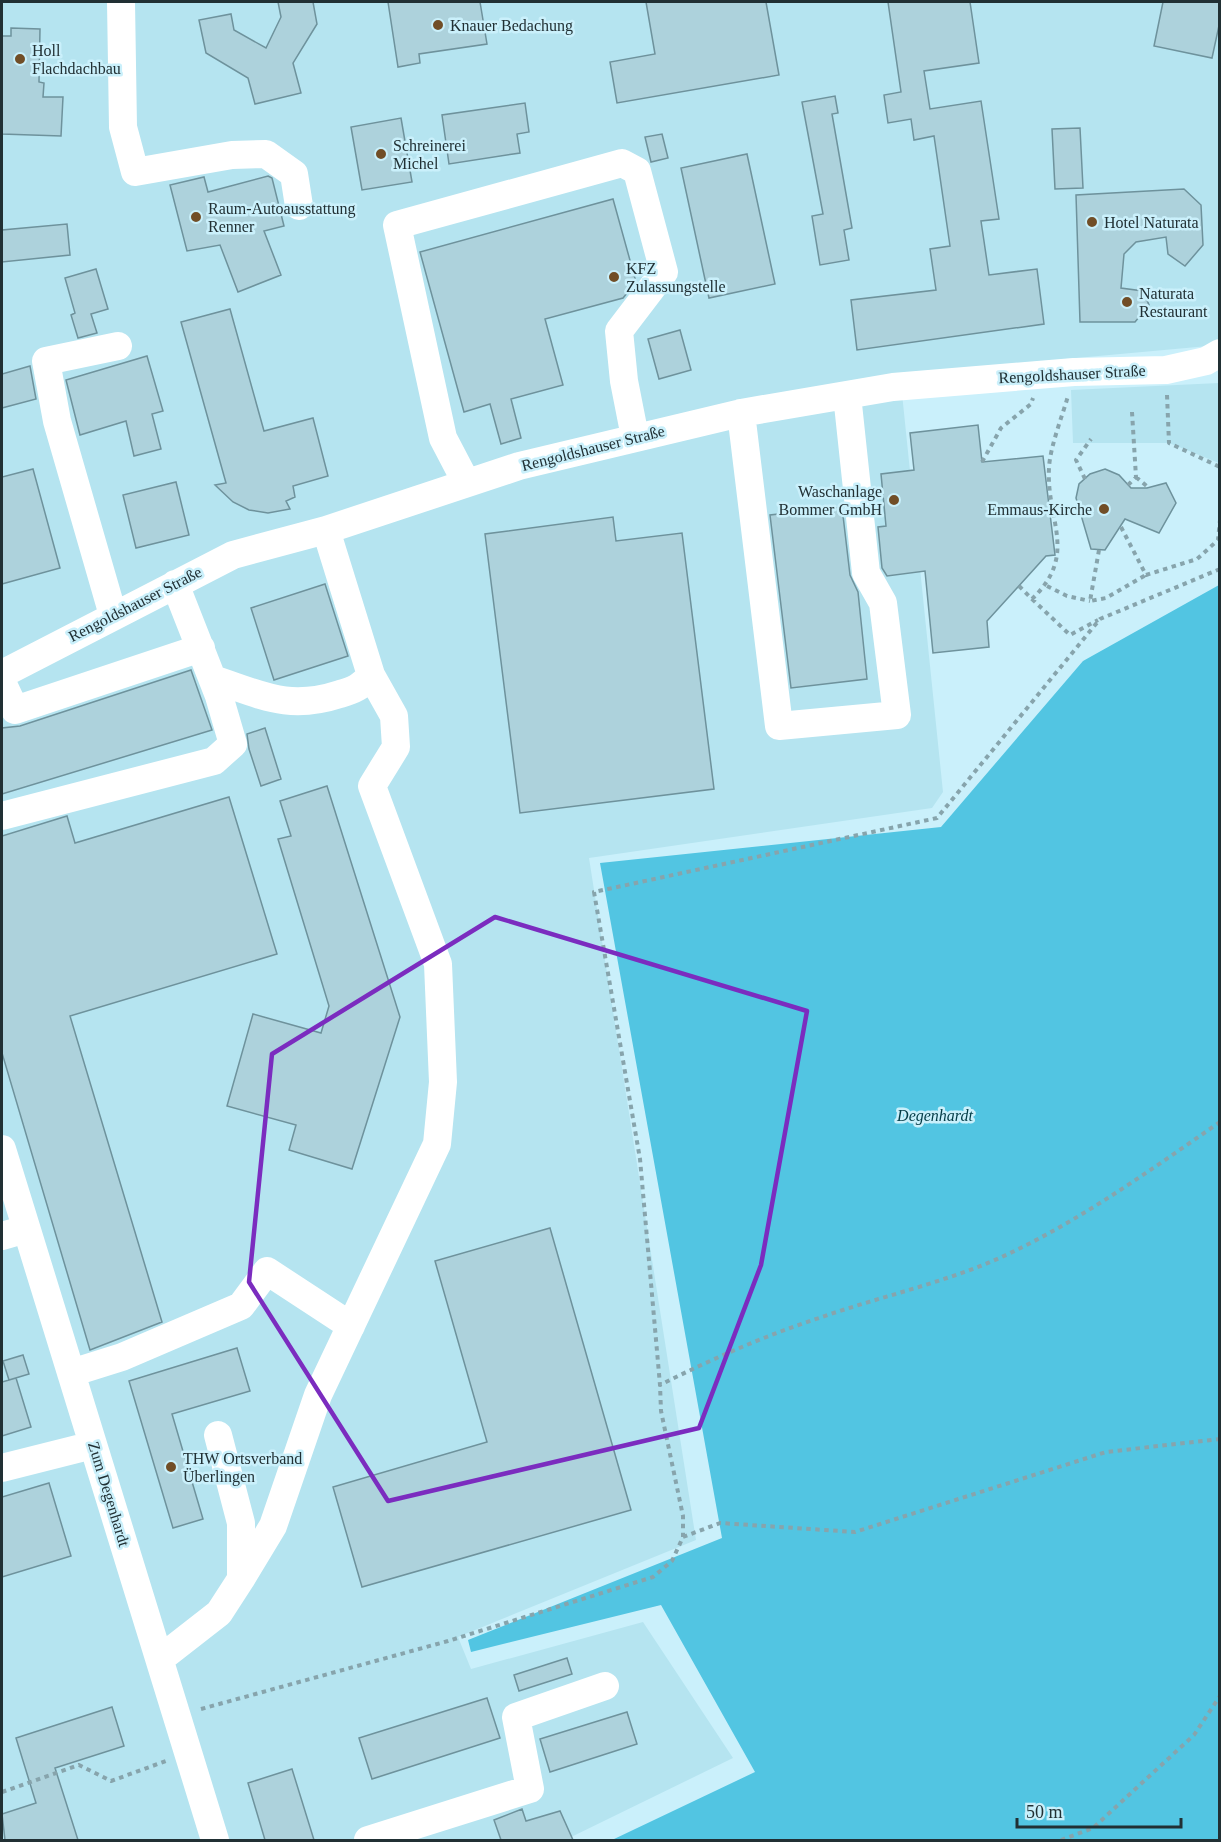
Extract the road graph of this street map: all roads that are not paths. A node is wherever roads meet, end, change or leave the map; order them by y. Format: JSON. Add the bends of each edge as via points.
{"nodes":[{"id":1,"x":121,"y":2,"type":"edge"},
{"id":2,"x":299,"y":206,"type":"dead end"},
{"id":3,"x":118,"y":346,"type":"dead end"},
{"id":4,"x":1220,"y":353,"type":"edge"},
{"id":5,"x":847,"y":395,"type":"junction"},
{"id":6,"x":741,"y":413,"type":"junction"},
{"id":7,"x":635,"y":437,"type":"junction"},
{"id":8,"x":466,"y":482,"type":"junction"},
{"id":9,"x":326,"y":530,"type":"junction"},
{"id":10,"x":175,"y":584,"type":"junction"},
{"id":11,"x":113,"y":615,"type":"junction"},
{"id":12,"x":201,"y":648,"type":"junction"},
{"id":13,"x":2,"y":674,"type":"edge"},
{"id":14,"x":370,"y":675,"type":"junction"},
{"id":15,"x":213,"y":679,"type":"junction"},
{"id":16,"x":2,"y":682,"type":"edge"},
{"id":17,"x":8,"y":713,"type":"edge"},
{"id":18,"x":2,"y":816,"type":"edge"},
{"id":19,"x":2,"y":1149,"type":"edge"},
{"id":20,"x":14,"y":1233,"type":"edge"},
{"id":21,"x":351,"y":1326,"type":"junction"},
{"id":22,"x":71,"y":1373,"type":"junction"},
{"id":23,"x":218,"y":1435,"type":"dead end"},
{"id":24,"x":93,"y":1444,"type":"junction"},
{"id":25,"x":2,"y":1468,"type":"edge"},
{"id":26,"x":241,"y":1579,"type":"junction"},
{"id":27,"x":160,"y":1659,"type":"junction"},
{"id":28,"x":605,"y":1686,"type":"dead end"},
{"id":29,"x":215,"y":1840,"type":"edge"},
{"id":30,"x":368,"y":1840,"type":"edge"}],
"edges":[{"from":1,"to":2,"type":"street","via":[[123,127],[135,172],[232,155],[266,154],[294,174]]},
{"from":3,"to":11,"type":"street","via":[[46,361],[57,421]]},
{"from":4,"to":5,"type":"street","name":"Rengoldshauser Straße","via":[[1206,361],[1167,370],[1074,372],[893,387]]},
{"from":5,"to":6,"type":"street","name":"Rengoldshauser Straße"},
{"from":5,"to":6,"type":"street","via":[[866,573],[883,603],[897,715],[779,726]]},
{"from":6,"to":7,"type":"street","name":"Rengoldshauser Straße"},
{"from":7,"to":8,"type":"street","name":"Rengoldshauser Straße"},
{"from":7,"to":8,"type":"street","via":[[619,331],[663,272],[637,171],[622,163],[397,225],[443,438]]},
{"from":8,"to":9,"type":"street","name":"Rengoldshauser Straße"},
{"from":9,"to":10,"type":"street","name":"Rengoldshauser Straße","via":[[233,555]]},
{"from":9,"to":14,"type":"street"},
{"from":10,"to":11,"type":"street","name":"Rengoldshauser Straße"},
{"from":10,"to":12,"type":"street"},
{"from":11,"to":13,"type":"street","name":"Rengoldshauser Straße"},
{"from":12,"to":15,"type":"street"},
{"from":12,"to":17,"type":"street"},
{"from":14,"to":15,"type":"street","via":[[361,687],[317,702],[288,703]]},
{"from":14,"to":21,"type":"street","via":[[394,716],[396,747],[372,786],[438,964],[443,1082],[437,1144]]},
{"from":15,"to":18,"type":"street","via":[[233,744],[214,762]]},
{"from":16,"to":17,"type":"street"},
{"from":19,"to":20,"type":"street","name":"Zum Degenhardt"},
{"from":20,"to":22,"type":"street","name":"Zum Degenhardt"},
{"from":21,"to":22,"type":"street","via":[[267,1271],[241,1306],[122,1357]]},
{"from":21,"to":26,"type":"street","via":[[318,1395],[273,1526]]},
{"from":22,"to":24,"type":"street","name":"Zum Degenhardt"},
{"from":23,"to":26,"type":"street","via":[[241,1524]]},
{"from":24,"to":25,"type":"street"},
{"from":24,"to":27,"type":"street","name":"Zum Degenhardt"},
{"from":26,"to":27,"type":"street","via":[[219,1613]]},
{"from":27,"to":29,"type":"street","name":"Zum Degenhardt"},
{"from":28,"to":30,"type":"street","via":[[516,1717],[530,1789]]}]}
